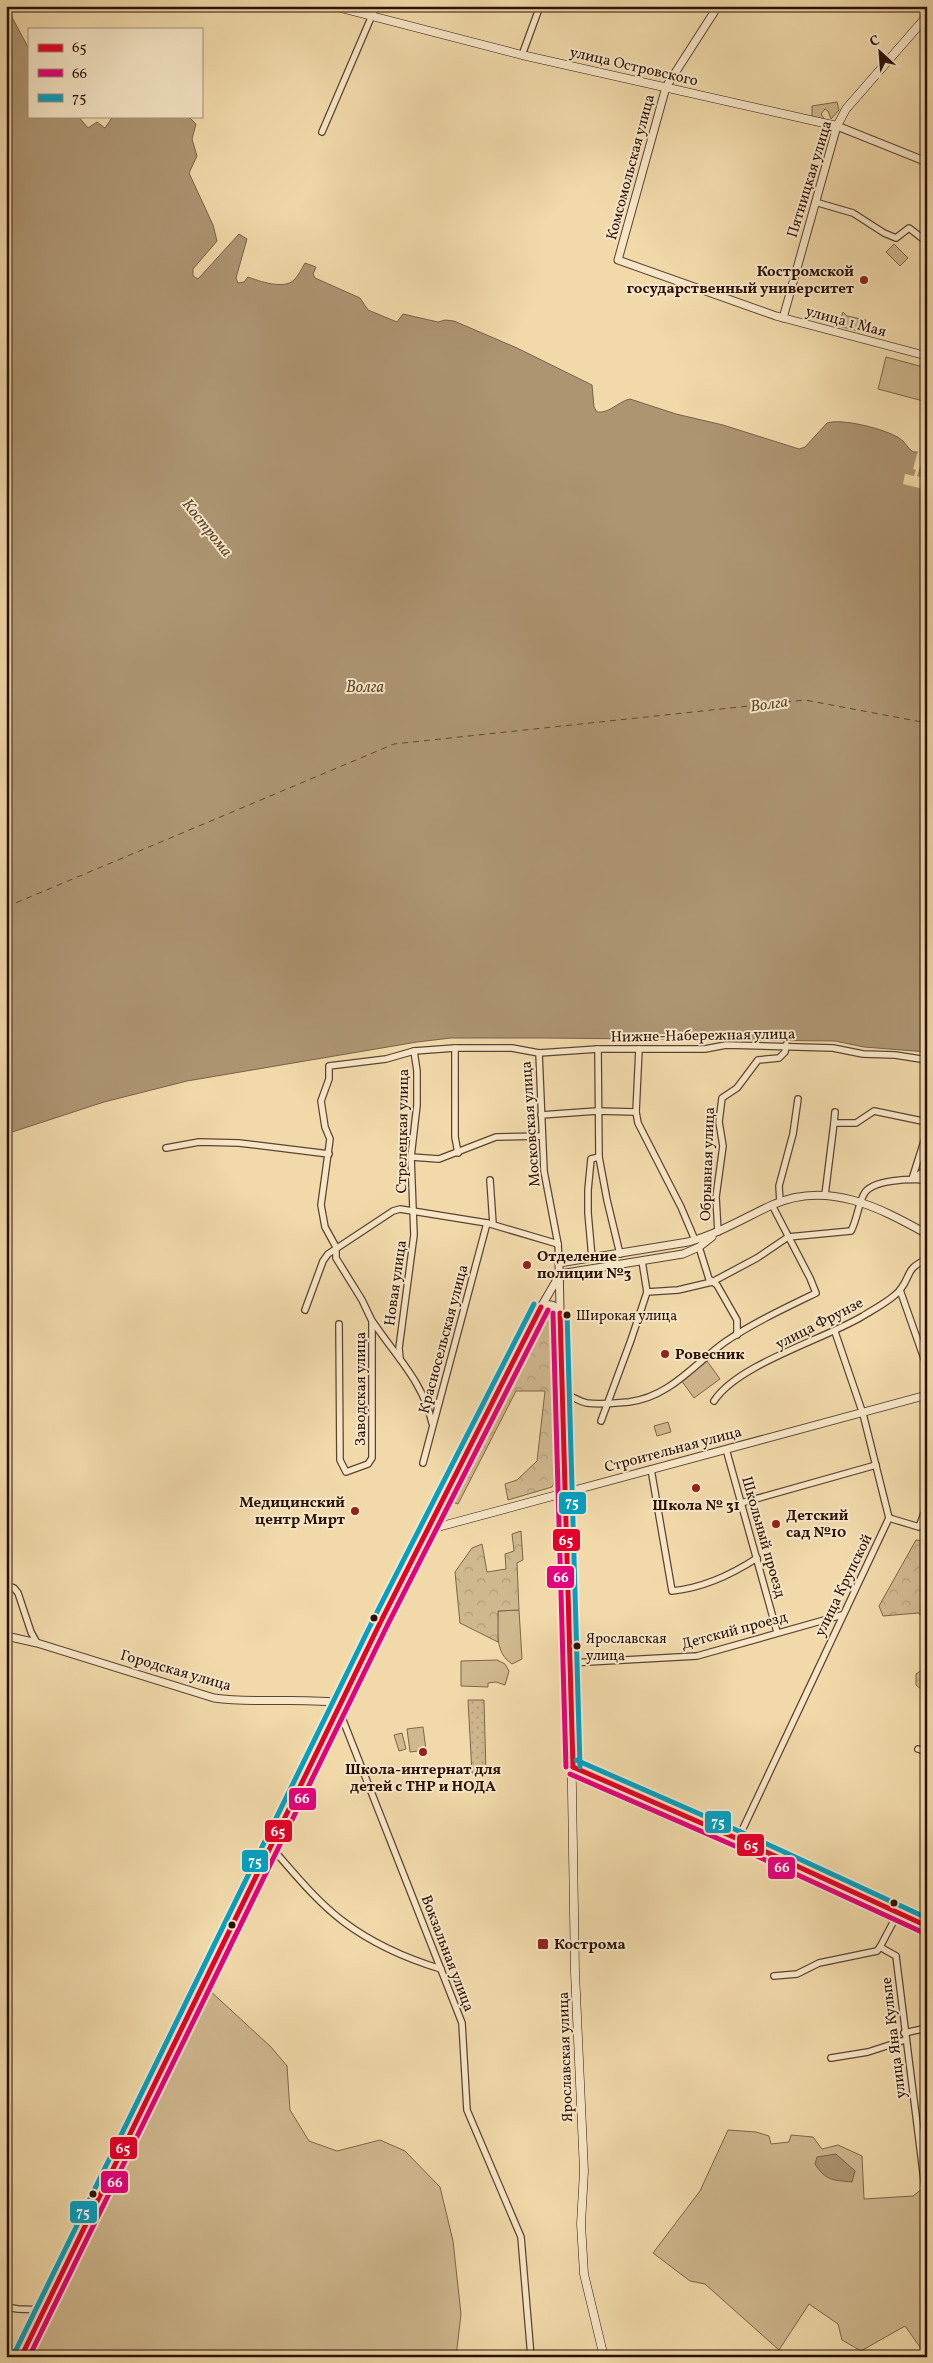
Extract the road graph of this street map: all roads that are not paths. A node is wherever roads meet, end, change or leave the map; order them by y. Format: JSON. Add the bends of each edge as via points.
{"nodes":[{"id":1,"x":333,"y":6,"type":"edge"},
{"id":2,"x":376,"y":6,"type":"edge"},
{"id":3,"x":540,"y":6,"type":"edge"},
{"id":4,"x":718,"y":6,"type":"edge"},
{"id":5,"x":927,"y":16,"type":"edge"},
{"id":6,"x":372,"y":17,"type":"junction"},
{"id":7,"x":522,"y":54,"type":"junction"},
{"id":8,"x":666,"y":88,"type":"junction"},
{"id":9,"x":837,"y":126,"type":"junction"},
{"id":10,"x":322,"y":132,"type":"dead end"},
{"id":11,"x":927,"y":162,"type":"edge"},
{"id":12,"x":815,"y":202,"type":"junction"},
{"id":13,"x":927,"y":242,"type":"edge"},
{"id":14,"x":618,"y":260,"type":"joint"},
{"id":15,"x":783,"y":318,"type":"junction"},
{"id":16,"x":927,"y":356,"type":"edge"},
{"id":17,"x":786,"y":1045,"type":"junction"},
{"id":18,"x":455,"y":1048,"type":"junction"},
{"id":19,"x":598,"y":1049,"type":"junction"},
{"id":20,"x":638,"y":1049,"type":"junction"},
{"id":21,"x":414,"y":1051,"type":"junction"},
{"id":22,"x":539,"y":1053,"type":"junction"},
{"id":23,"x":927,"y":1060,"type":"edge"},
{"id":24,"x":329,"y":1066,"type":"joint"},
{"id":25,"x":798,"y":1098,"type":"dead end"},
{"id":26,"x":597,"y":1111,"type":"junction"},
{"id":27,"x":636,"y":1112,"type":"junction"},
{"id":28,"x":836,"y":1112,"type":"dead end"},
{"id":29,"x":541,"y":1115,"type":"junction"},
{"id":30,"x":927,"y":1122,"type":"edge"},
{"id":31,"x":834,"y":1123,"type":"junction"},
{"id":32,"x":927,"y":1132,"type":"edge"},
{"id":33,"x":542,"y":1136,"type":"junction"},
{"id":34,"x":166,"y":1148,"type":"dead end"},
{"id":35,"x":458,"y":1153,"type":"junction"},
{"id":36,"x":329,"y":1154,"type":"junction"},
{"id":37,"x":411,"y":1157,"type":"junction"},
{"id":38,"x":599,"y":1157,"type":"junction"},
{"id":39,"x":927,"y":1169,"type":"edge"},
{"id":40,"x":912,"y":1179,"type":"junction"},
{"id":41,"x":490,"y":1180,"type":"dead end"},
{"id":42,"x":927,"y":1180,"type":"edge"},
{"id":43,"x":825,"y":1195,"type":"junction"},
{"id":44,"x":861,"y":1201,"type":"junction"},
{"id":45,"x":780,"y":1202,"type":"junction"},
{"id":46,"x":772,"y":1205,"type":"junction"},
{"id":47,"x":413,"y":1211,"type":"junction"},
{"id":48,"x":490,"y":1223,"type":"junction"},
{"id":49,"x":718,"y":1232,"type":"junction"},
{"id":50,"x":927,"y":1234,"type":"edge"},
{"id":51,"x":788,"y":1237,"type":"junction"},
{"id":52,"x":695,"y":1240,"type":"junction"},
{"id":53,"x":558,"y":1244,"type":"junction"},
{"id":54,"x":336,"y":1247,"type":"junction"},
{"id":55,"x":699,"y":1248,"type":"junction"},
{"id":56,"x":620,"y":1254,"type":"junction"},
{"id":57,"x":592,"y":1258,"type":"junction"},
{"id":58,"x":927,"y":1259,"type":"edge"},
{"id":59,"x":642,"y":1261,"type":"junction"},
{"id":60,"x":559,"y":1264,"type":"junction"},
{"id":61,"x":560,"y":1274,"type":"junction"},
{"id":62,"x":712,"y":1282,"type":"junction"},
{"id":63,"x":900,"y":1290,"type":"junction"},
{"id":64,"x":647,"y":1292,"type":"junction"},
{"id":65,"x":541,"y":1307,"type":"junction"},
{"id":66,"x":305,"y":1310,"type":"dead end"},
{"id":67,"x":560,"y":1312,"type":"junction"},
{"id":68,"x":372,"y":1321,"type":"junction"},
{"id":69,"x":339,"y":1324,"type":"dead end"},
{"id":70,"x":835,"y":1332,"type":"junction"},
{"id":71,"x":737,"y":1336,"type":"junction"},
{"id":72,"x":400,"y":1359,"type":"junction"},
{"id":73,"x":927,"y":1367,"type":"edge"},
{"id":74,"x":562,"y":1394,"type":"junction"},
{"id":75,"x":927,"y":1395,"type":"edge"},
{"id":76,"x":714,"y":1401,"type":"dead end"},
{"id":77,"x":607,"y":1403,"type":"junction"},
{"id":78,"x":863,"y":1414,"type":"junction"},
{"id":79,"x":601,"y":1421,"type":"dead end"},
{"id":80,"x":432,"y":1425,"type":"junction"},
{"id":81,"x":726,"y":1449,"type":"junction"},
{"id":82,"x":423,"y":1463,"type":"dead end"},
{"id":83,"x":876,"y":1466,"type":"junction"},
{"id":84,"x":651,"y":1470,"type":"junction"},
{"id":85,"x":564,"y":1493,"type":"junction"},
{"id":86,"x":741,"y":1503,"type":"junction"},
{"id":87,"x":927,"y":1505,"type":"edge"},
{"id":88,"x":889,"y":1518,"type":"junction"},
{"id":89,"x":427,"y":1530,"type":"junction"},
{"id":90,"x":757,"y":1558,"type":"junction"},
{"id":91,"x":6,"y":1585,"type":"edge"},
{"id":92,"x":842,"y":1615,"type":"junction"},
{"id":93,"x":777,"y":1632,"type":"junction"},
{"id":94,"x":6,"y":1636,"type":"edge"},
{"id":95,"x":37,"y":1642,"type":"junction"},
{"id":96,"x":570,"y":1663,"type":"junction"},
{"id":97,"x":341,"y":1706,"type":"junction"},
{"id":98,"x":918,"y":1749,"type":"dead end"},
{"id":99,"x":927,"y":1752,"type":"edge"},
{"id":100,"x":573,"y":1767,"type":"junction"},
{"id":101,"x":738,"y":1839,"type":"junction"},
{"id":102,"x":272,"y":1847,"type":"junction"},
{"id":103,"x":898,"y":1913,"type":"junction"},
{"id":104,"x":927,"y":1926,"type":"edge"},
{"id":105,"x":880,"y":1947,"type":"junction"},
{"id":106,"x":441,"y":1969,"type":"junction"},
{"id":107,"x":774,"y":1976,"type":"dead end"},
{"id":108,"x":927,"y":2028,"type":"edge"},
{"id":109,"x":904,"y":2033,"type":"junction"},
{"id":110,"x":905,"y":2040,"type":"junction"},
{"id":111,"x":831,"y":2058,"type":"dead end"},
{"id":112,"x":925,"y":2178,"type":"edge"},
{"id":113,"x":927,"y":2204,"type":"edge"},
{"id":114,"x":6,"y":2307,"type":"edge"},
{"id":115,"x":44,"y":2310,"type":"junction"},
{"id":116,"x":21,"y":2357,"type":"edge"},
{"id":117,"x":531,"y":2357,"type":"edge"},
{"id":118,"x":604,"y":2357,"type":"edge"}],
"edges":[{"from":1,"to":6,"type":"main road","name":"улица Островского"},
{"from":2,"to":6,"type":"street"},
{"from":3,"to":7,"type":"street"},
{"from":4,"to":8,"type":"street","name":"Комсомольская улица"},
{"from":5,"to":9,"type":"main road","name":"Пятницкая улица","via":[[846,109]]},
{"from":6,"to":7,"type":"main road","name":"улица Островского"},
{"from":6,"to":10,"type":"street"},
{"from":7,"to":8,"type":"main road","name":"улица Островского"},
{"from":8,"to":9,"type":"main road","name":"улица Островского"},
{"from":8,"to":14,"type":"street","name":"Комсомольская улица"},
{"from":9,"to":11,"type":"street","name":"улица Островского"},
{"from":9,"to":12,"type":"street","name":"Пятницкая улица"},
{"from":12,"to":13,"type":"street","via":[[853,213],[896,238],[909,228]]},
{"from":12,"to":15,"type":"street","name":"Пятницкая улица"},
{"from":14,"to":15,"type":"street","name":"улица 1 Мая"},
{"from":15,"to":16,"type":"street","name":"улица 1 Мая"},
{"from":17,"to":20,"type":"street","name":"Нижне-Набережная улица"},
{"from":17,"to":23,"type":"street","name":"Нижне-Набережная улица"},
{"from":17,"to":49,"type":"street","name":"Обрывная улица","via":[[779,1058],[756,1062],[736,1088],[722,1098],[719,1122],[723,1146],[716,1197]]},
{"from":18,"to":21,"type":"street","name":"Нижне-Набережная улица"},
{"from":18,"to":22,"type":"street","name":"Нижне-Набережная улица","via":[[512,1048]]},
{"from":18,"to":35,"type":"street","via":[[455,1137]]},
{"from":19,"to":20,"type":"street","name":"Нижне-Набережная улица"},
{"from":19,"to":22,"type":"street","name":"Нижне-Набережная улица"},
{"from":19,"to":26,"type":"street"},
{"from":20,"to":27,"type":"street"},
{"from":21,"to":24,"type":"street","name":"Нижне-Набережная улица"},
{"from":21,"to":37,"type":"street","name":"Стрелецкая улица","via":[[417,1071]]},
{"from":22,"to":29,"type":"street","name":"Московская улица"},
{"from":24,"to":36,"type":"street","name":"Заводская улица","via":[[329,1079],[321,1101],[330,1139]]},
{"from":25,"to":45,"type":"street","via":[[793,1134],[779,1186]]},
{"from":26,"to":27,"type":"street"},
{"from":26,"to":29,"type":"street"},
{"from":26,"to":38,"type":"street"},
{"from":27,"to":52,"type":"street","via":[[642,1132]]},
{"from":28,"to":31,"type":"street"},
{"from":29,"to":33,"type":"street","name":"Московская улица"},
{"from":30,"to":31,"type":"street","via":[[874,1111],[856,1123]]},
{"from":31,"to":43,"type":"street"},
{"from":32,"to":40,"type":"street"},
{"from":33,"to":35,"type":"street","via":[[496,1137]]},
{"from":33,"to":53,"type":"street","name":"Московская улица","via":[[544,1171]]},
{"from":34,"to":36,"type":"street","via":[[200,1142],[239,1143]]},
{"from":35,"to":37,"type":"street","via":[[439,1159]]},
{"from":36,"to":54,"type":"street","name":"Заводская улица","via":[[321,1205],[325,1228]]},
{"from":37,"to":47,"type":"street","name":"Стрелецкая улица"},
{"from":38,"to":56,"type":"street"},
{"from":38,"to":57,"type":"street","via":[[591,1159],[588,1190]]},
{"from":39,"to":40,"type":"street"},
{"from":40,"to":42,"type":"street"},
{"from":40,"to":44,"type":"street","via":[[875,1184]]},
{"from":41,"to":48,"type":"street","name":"Красносельская улица"},
{"from":43,"to":44,"type":"street"},
{"from":43,"to":45,"type":"street"},
{"from":44,"to":50,"type":"street"},
{"from":44,"to":51,"type":"street","via":[[851,1231]]},
{"from":45,"to":46,"type":"street"},
{"from":46,"to":49,"type":"street"},
{"from":46,"to":51,"type":"street"},
{"from":47,"to":48,"type":"street"},
{"from":47,"to":54,"type":"street","via":[[393,1211]]},
{"from":47,"to":72,"type":"street","name":"Новая улица","via":[[414,1235]]},
{"from":48,"to":53,"type":"street"},
{"from":48,"to":80,"type":"street","name":"Красносельская улица"},
{"from":49,"to":52,"type":"street"},
{"from":49,"to":55,"type":"street"},
{"from":51,"to":62,"type":"street"},
{"from":51,"to":71,"type":"street","via":[[816,1293]]},
{"from":52,"to":56,"type":"street"},
{"from":53,"to":60,"type":"street","name":"Московская улица"},
{"from":54,"to":66,"type":"street","via":[[323,1261]]},
{"from":54,"to":68,"type":"street","name":"Заводская улица","via":[[336,1258]]},
{"from":55,"to":59,"type":"street"},
{"from":55,"to":62,"type":"street"},
{"from":56,"to":57,"type":"street"},
{"from":57,"to":60,"type":"street"},
{"from":58,"to":63,"type":"street","name":"улица Фрунзе","via":[[913,1266]]},
{"from":59,"to":61,"type":"street"},
{"from":59,"to":64,"type":"street"},
{"from":60,"to":61,"type":"street","name":"Московская улица"},
{"from":61,"to":65,"type":"street"},
{"from":61,"to":67,"type":"street","name":"Ярославская улица"},
{"from":62,"to":64,"type":"street","via":[[678,1290]]},
{"from":62,"to":71,"type":"street","via":[[727,1300],[737,1320]]},
{"from":63,"to":70,"type":"street","name":"улица Фрунзе"},
{"from":63,"to":73,"type":"street"},
{"from":64,"to":77,"type":"street"},
{"from":65,"to":67,"type":"street","via":[[551,1304]]},
{"from":65,"to":89,"type":"street"},
{"from":67,"to":74,"type":"street","name":"Ярославская улица"},
{"from":68,"to":69,"type":"street","name":"Заводская улица","via":[[372,1458],[368,1464],[346,1472],[340,1460]]},
{"from":68,"to":72,"type":"street"},
{"from":70,"to":76,"type":"street","name":"улица Фрунзе","via":[[747,1372],[719,1393]]},
{"from":70,"to":78,"type":"street"},
{"from":71,"to":77,"type":"street","via":[[662,1392],[644,1399]]},
{"from":72,"to":80,"type":"street","via":[[423,1394]]},
{"from":74,"to":77,"type":"street","via":[[586,1403]]},
{"from":74,"to":85,"type":"street","name":"Ярославская улица"},
{"from":75,"to":78,"type":"street","name":"Строительная улица"},
{"from":77,"to":79,"type":"street"},
{"from":78,"to":81,"type":"street","name":"Строительная улица"},
{"from":78,"to":83,"type":"street"},
{"from":80,"to":82,"type":"street","name":"Красносельская улица"},
{"from":81,"to":84,"type":"street","name":"Строительная улица"},
{"from":81,"to":86,"type":"street","name":"Школьный проезд"},
{"from":83,"to":86,"type":"street"},
{"from":83,"to":88,"type":"street"},
{"from":84,"to":85,"type":"street","name":"Строительная улица"},
{"from":84,"to":90,"type":"street","via":[[672,1591],[688,1589],[735,1572]]},
{"from":85,"to":89,"type":"main road","name":"Строительная улица"},
{"from":85,"to":96,"type":"main road","name":"Ярославская улица"},
{"from":86,"to":90,"type":"street","name":"Школьный проезд"},
{"from":87,"to":88,"type":"street","via":[[919,1527]]},
{"from":88,"to":92,"type":"street","name":"улица Крупской"},
{"from":89,"to":97,"type":"main road"},
{"from":90,"to":93,"type":"street","name":"Школьный проезд"},
{"from":91,"to":95,"type":"street","via":[[18,1593]]},
{"from":92,"to":93,"type":"street","name":"Детский проезд"},
{"from":92,"to":101,"type":"street","name":"улица Крупской"},
{"from":93,"to":96,"type":"street","name":"Детский проезд","via":[[697,1656]]},
{"from":94,"to":95,"type":"street","name":"Городская улица"},
{"from":95,"to":97,"type":"street","name":"Городская улица","via":[[214,1698],[317,1701]]},
{"from":96,"to":100,"type":"main road","name":"Ярославская улица"},
{"from":97,"to":102,"type":"main road"},
{"from":97,"to":106,"type":"street","name":"Вокзальная улица"},
{"from":98,"to":99,"type":"street"},
{"from":100,"to":101,"type":"main road"},
{"from":100,"to":118,"type":"main road","name":"Ярославская улица","via":[[575,1972],[584,2171],[581,2224],[584,2274]]},
{"from":101,"to":103,"type":"main road"},
{"from":102,"to":106,"type":"street","via":[[294,1874],[344,1922],[368,1938]]},
{"from":102,"to":115,"type":"main road"},
{"from":103,"to":104,"type":"main road"},
{"from":103,"to":105,"type":"street"},
{"from":105,"to":107,"type":"street","via":[[877,1951],[851,1958],[819,1963],[797,1974]]},
{"from":105,"to":109,"type":"street","name":"улица Яна Кульпе","via":[[896,1956]]},
{"from":106,"to":117,"type":"street","name":"Вокзальная улица","via":[[462,2023],[467,2110],[521,2237]]},
{"from":108,"to":109,"type":"street"},
{"from":109,"to":110,"type":"street","name":"улица Яна Кульпе"},
{"from":110,"to":111,"type":"street","via":[[868,2052]]},
{"from":110,"to":112,"type":"street","name":"улица Яна Кульпе"},
{"from":112,"to":113,"type":"street","name":"улица Яна Кульпе"},
{"from":114,"to":115,"type":"street"},
{"from":115,"to":116,"type":"main road"}]}
